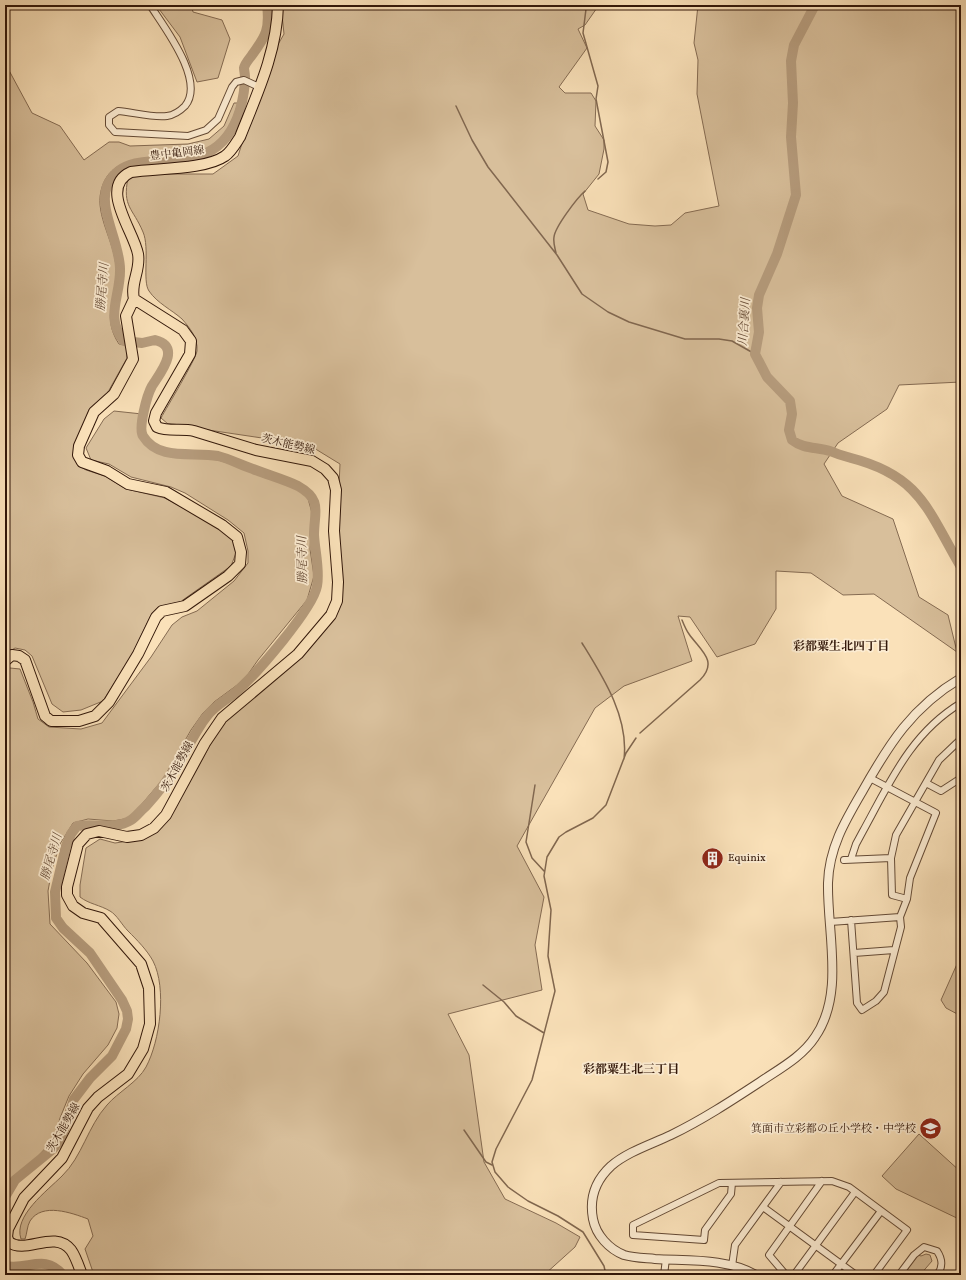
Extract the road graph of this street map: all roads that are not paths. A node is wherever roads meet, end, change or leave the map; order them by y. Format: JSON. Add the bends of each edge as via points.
{"nodes":[{"id":1,"x":150,"y":5,"type":"edge"},
{"id":2,"x":278,"y":5,"type":"edge"},
{"id":3,"x":255,"y":85,"type":"junction"},
{"id":4,"x":134,"y":299,"type":"junction"},
{"id":5,"x":5,"y":661,"type":"edge"},
{"id":6,"x":961,"y":678,"type":"edge"},
{"id":7,"x":961,"y":703,"type":"edge"},
{"id":8,"x":961,"y":739,"type":"edge"},
{"id":9,"x":870,"y":778,"type":"junction"},
{"id":10,"x":961,"y":778,"type":"edge"},
{"id":11,"x":926,"y":783,"type":"junction"},
{"id":12,"x":888,"y":786,"type":"junction"},
{"id":13,"x":914,"y":801,"type":"junction"},
{"id":14,"x":891,"y":858,"type":"junction"},
{"id":15,"x":906,"y":898,"type":"junction"},
{"id":16,"x":900,"y":917,"type":"junction"},
{"id":17,"x":851,"y":920,"type":"junction"},
{"id":18,"x":830,"y":922,"type":"junction"},
{"id":19,"x":894,"y":950,"type":"junction"},
{"id":20,"x":854,"y":953,"type":"junction"},
{"id":21,"x":822,"y":1181,"type":"junction"},
{"id":22,"x":781,"y":1182,"type":"junction"},
{"id":23,"x":732,"y":1183,"type":"junction"},
{"id":24,"x":855,"y":1192,"type":"junction"},
{"id":25,"x":763,"y":1207,"type":"junction"},
{"id":26,"x":881,"y":1211,"type":"junction"},
{"id":27,"x":789,"y":1226,"type":"junction"},
{"id":28,"x":815,"y":1245,"type":"junction"},
{"id":29,"x":666,"y":1260,"type":"junction"},
{"id":30,"x":841,"y":1264,"type":"junction"},
{"id":31,"x":732,"y":1266,"type":"junction"},
{"id":32,"x":82,"y":1275,"type":"edge"},
{"id":33,"x":664,"y":1275,"type":"edge"},
{"id":34,"x":756,"y":1275,"type":"edge"},
{"id":35,"x":786,"y":1275,"type":"edge"},
{"id":36,"x":794,"y":1275,"type":"edge"},
{"id":37,"x":833,"y":1275,"type":"edge"},
{"id":38,"x":856,"y":1275,"type":"edge"},
{"id":39,"x":874,"y":1275,"type":"edge"},
{"id":40,"x":900,"y":1275,"type":"edge"},
{"id":41,"x":936,"y":1275,"type":"edge"}],
"edges":[{"from":1,"to":3,"type":"street","via":[[180,53],[192,81],[190,100],[180,111],[166,116],[118,111],[109,117],[109,125],[115,132],[188,136],[206,130],[218,119],[232,87],[239,80]]},
{"from":2,"to":3,"type":"main road","name":"豊中亀岡線","via":[[274,42]]},
{"from":3,"to":4,"type":"main road","name":"豊中亀岡線","via":[[240,137],[225,156],[210,163],[131,172],[124,175],[119,183],[116,194],[119,208],[138,254],[138,268],[132,286]]},
{"from":4,"to":5,"type":"main road","via":[[126,316],[133,359],[114,394],[94,412],[79,446],[78,455],[82,462],[107,471],[128,484],[166,492],[222,525],[237,537],[241,552],[240,564],[228,576],[185,606],[162,611],[156,617],[138,654],[109,702],[95,716],[79,721],[51,721],[45,716],[25,660],[12,655]]},
{"from":4,"to":32,"type":"main road","name":"茨木能勢線","via":[[183,330],[191,341],[190,354],[156,413],[154,421],[157,427],[163,430],[185,428],[256,450],[312,461],[326,469],[333,478],[336,490],[334,531],[337,601],[330,615],[298,654],[222,718],[205,743],[166,815],[154,828],[141,835],[127,837],[93,832],[87,834],[78,844],[67,894],[73,906],[82,913],[101,918],[141,964],[149,988],[150,1024],[143,1049],[128,1074],[88,1108],[62,1158],[24,1198],[13,1217],[7,1235],[9,1242],[16,1245],[48,1241],[62,1243],[72,1251]]},
{"from":6,"to":9,"type":"street","via":[[917,711],[888,747]]},
{"from":7,"to":12,"type":"street","via":[[922,734]]},
{"from":8,"to":11,"type":"street","via":[[939,760]]},
{"from":9,"to":12,"type":"street"},
{"from":9,"to":18,"type":"street","via":[[842,828],[832,853],[828,886]]},
{"from":10,"to":11,"type":"street","via":[[941,791]]},
{"from":11,"to":13,"type":"street"},
{"from":12,"to":13,"type":"street"},
{"from":12,"to":14,"type":"street","via":[[848,860]]},
{"from":13,"to":14,"type":"street","via":[[896,835]]},
{"from":13,"to":15,"type":"street","via":[[936,813],[910,878]]},
{"from":14,"to":15,"type":"street","via":[[892,895]]},
{"from":15,"to":16,"type":"street"},
{"from":16,"to":17,"type":"street"},
{"from":16,"to":19,"type":"street","via":[[901,927]]},
{"from":17,"to":18,"type":"street"},
{"from":17,"to":20,"type":"street"},
{"from":18,"to":29,"type":"street","via":[[831,1001],[822,1027],[805,1050],[704,1118],[613,1164],[599,1179],[592,1198],[593,1219],[608,1246],[631,1257]]},
{"from":19,"to":20,"type":"street"},
{"from":19,"to":20,"type":"street","via":[[884,992],[862,1010],[857,1003]]},
{"from":21,"to":22,"type":"street"},
{"from":21,"to":24,"type":"street","via":[[842,1184]]},
{"from":21,"to":27,"type":"street"},
{"from":22,"to":23,"type":"street"},
{"from":22,"to":25,"type":"street"},
{"from":23,"to":23,"type":"street","via":[[719,1183],[633,1225],[633,1235],[704,1240],[705,1230],[732,1194]]},
{"from":24,"to":26,"type":"street"},
{"from":24,"to":28,"type":"street"},
{"from":25,"to":27,"type":"street"},
{"from":25,"to":31,"type":"street","via":[[735,1245]]},
{"from":26,"to":30,"type":"street"},
{"from":26,"to":39,"type":"street","via":[[907,1230]]},
{"from":27,"to":28,"type":"street"},
{"from":27,"to":35,"type":"street","via":[[769,1255]]},
{"from":28,"to":30,"type":"street"},
{"from":28,"to":36,"type":"street"},
{"from":29,"to":31,"type":"street"},
{"from":29,"to":33,"type":"street"},
{"from":30,"to":37,"type":"street"},
{"from":30,"to":38,"type":"street"},
{"from":31,"to":34,"type":"street"},
{"from":40,"to":41,"type":"street","via":[[924,1247],[937,1251],[941,1257],[942,1264]]}]}
